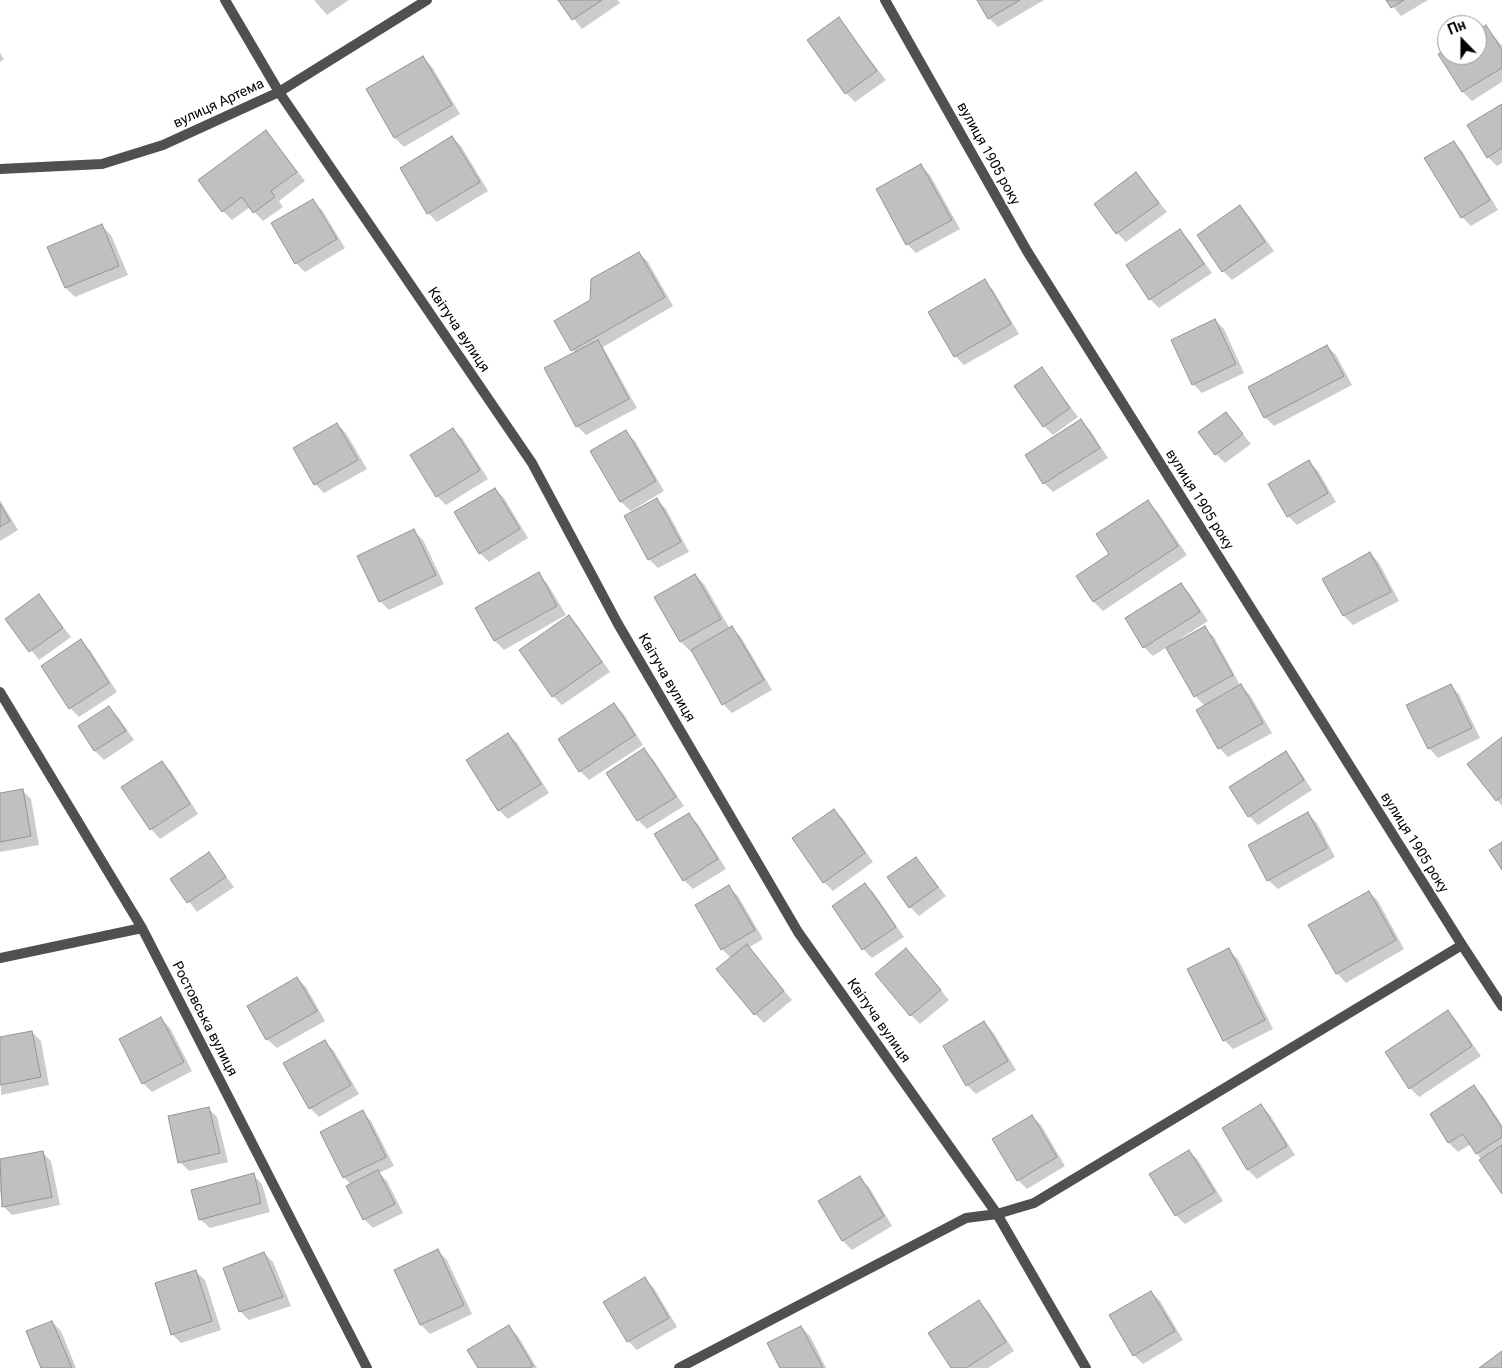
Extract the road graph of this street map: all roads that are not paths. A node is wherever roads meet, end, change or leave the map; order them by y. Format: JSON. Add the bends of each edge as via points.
{"nodes":[{"id":1,"x":225,"y":0,"type":"edge"},
{"id":2,"x":428,"y":0,"type":"edge"},
{"id":3,"x":885,"y":0,"type":"edge"},
{"id":4,"x":278,"y":92,"type":"junction"},
{"id":5,"x":0,"y":169,"type":"edge"},
{"id":6,"x":0,"y":692,"type":"edge"},
{"id":7,"x":142,"y":928,"type":"junction"},
{"id":8,"x":1462,"y":946,"type":"junction"},
{"id":9,"x":0,"y":958,"type":"edge"},
{"id":10,"x":1502,"y":1006,"type":"edge"},
{"id":11,"x":997,"y":1214,"type":"junction"},
{"id":12,"x":367,"y":1368,"type":"edge"},
{"id":13,"x":679,"y":1368,"type":"edge"},
{"id":14,"x":1086,"y":1368,"type":"edge"}],
"edges":[{"from":1,"to":4,"type":"street","name":"Квітуча вулиця"},
{"from":2,"to":4,"type":"street","name":"вулиця Артема"},
{"from":3,"to":8,"type":"street","name":"вулиця 1905 року","via":[[1027,251]]},
{"from":4,"to":5,"type":"street","name":"вулиця Артема","via":[[163,145],[102,164]]},
{"from":4,"to":11,"type":"street","name":"Квітуча вулиця","via":[[532,463],[618,624],[798,932]]},
{"from":6,"to":7,"type":"street","name":"Ростовська вулиця"},
{"from":7,"to":9,"type":"street"},
{"from":7,"to":12,"type":"street","name":"Ростовська вулиця"},
{"from":8,"to":10,"type":"street","name":"вулиця 1905 року"},
{"from":8,"to":11,"type":"street","via":[[1034,1203]]},
{"from":11,"to":13,"type":"street","via":[[966,1218]]},
{"from":11,"to":14,"type":"street","name":"Квітуча вулиця"}]}
